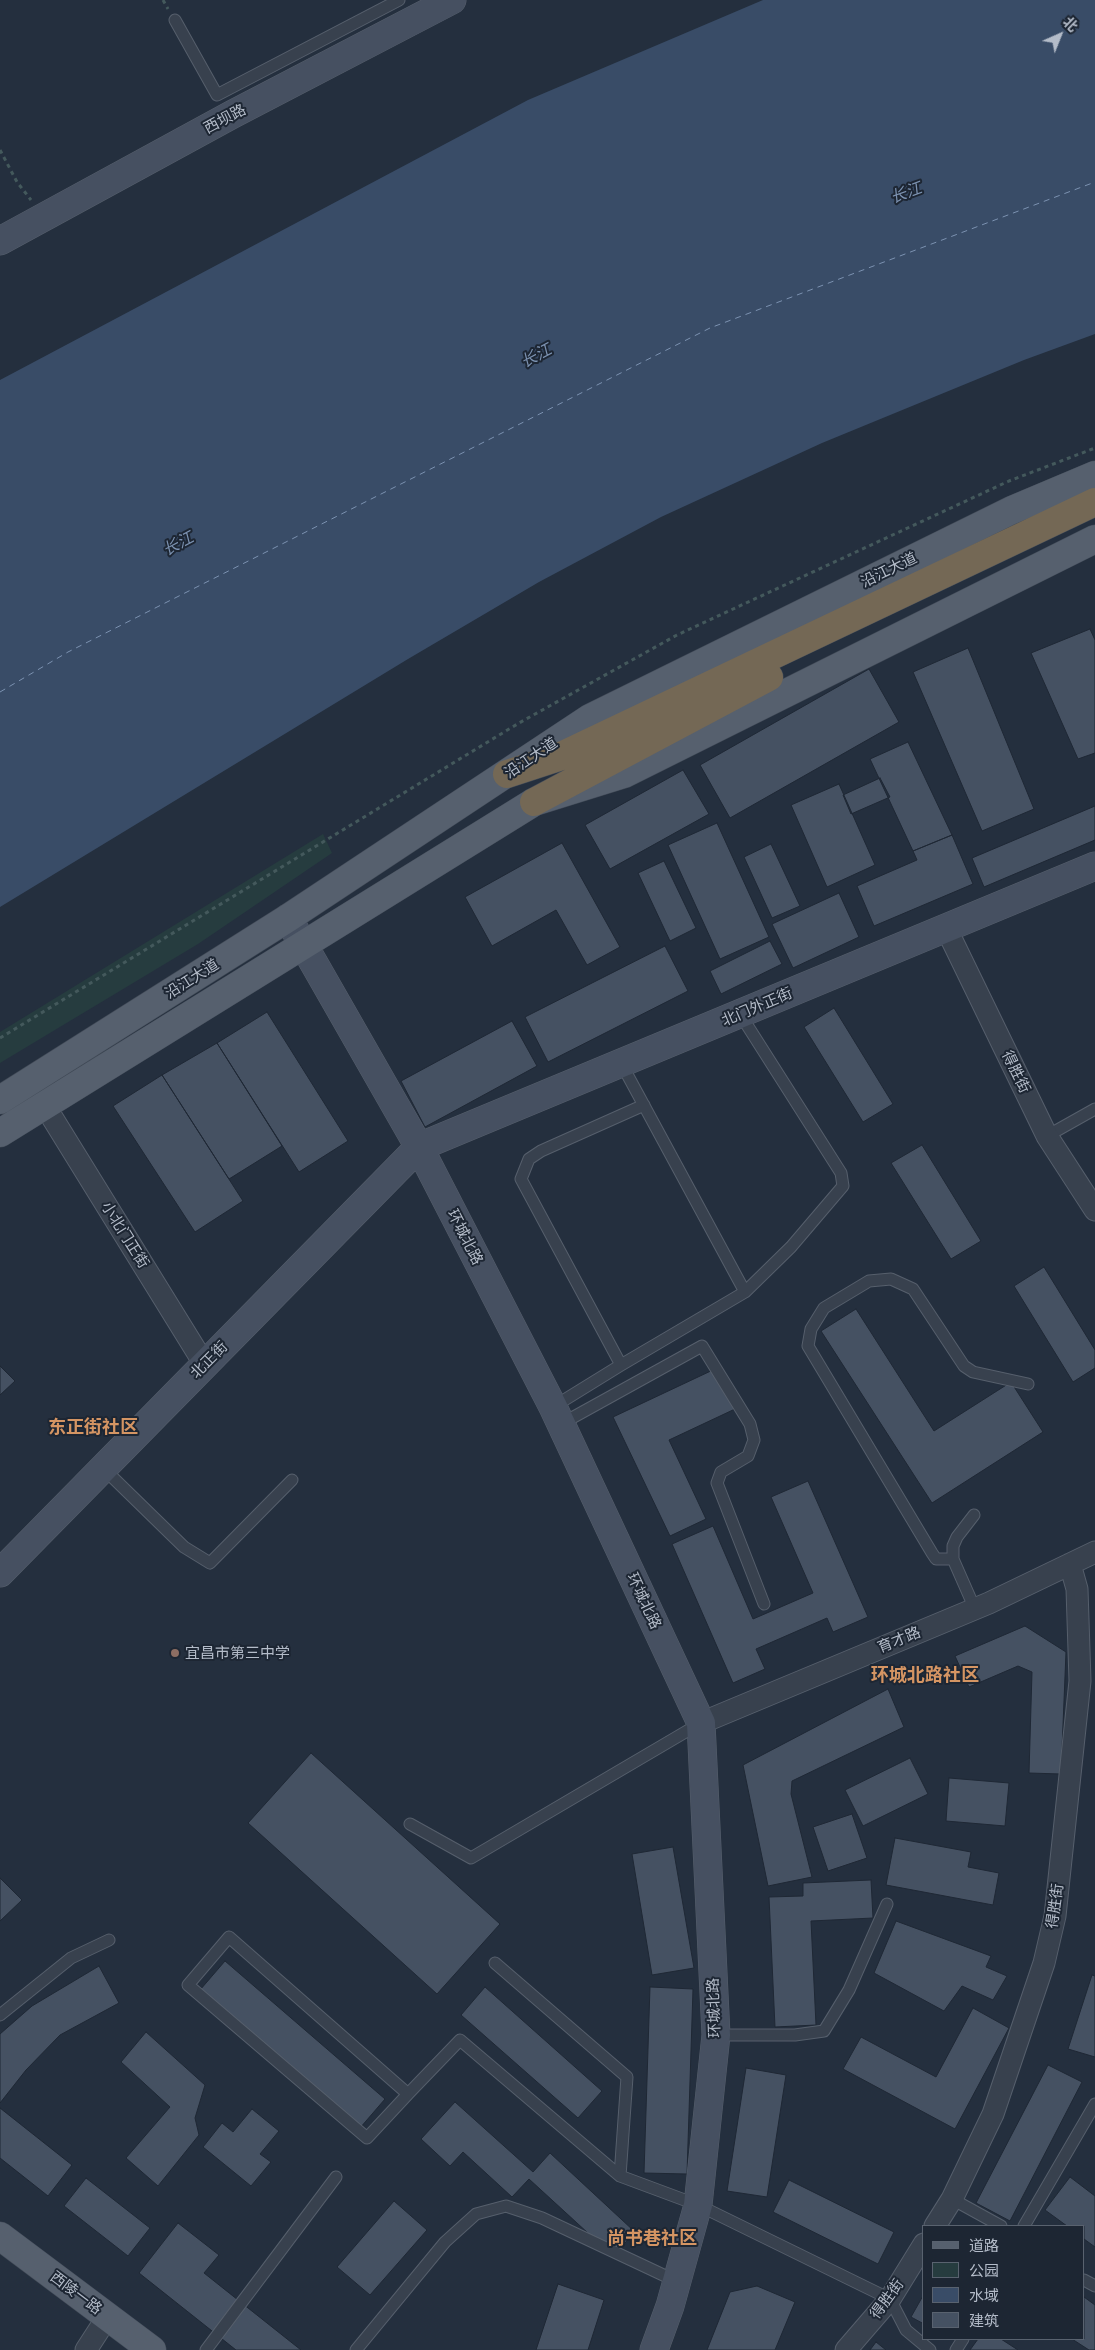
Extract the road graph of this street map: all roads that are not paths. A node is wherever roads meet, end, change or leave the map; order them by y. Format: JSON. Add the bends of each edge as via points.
{"nodes":[{"id":1,"x":399,"y":0,"type":"edge"},
{"id":2,"x":452,"y":0,"type":"edge"},
{"id":3,"x":175,"y":20,"type":"dead end"},
{"id":4,"x":0,"y":241,"type":"edge"},
{"id":5,"x":1095,"y":475,"type":"edge"},
{"id":6,"x":1095,"y":502,"type":"edge"},
{"id":7,"x":1095,"y":522,"type":"edge"},
{"id":8,"x":1095,"y":539,"type":"edge"},
{"id":9,"x":508,"y":774,"type":"junction"},
{"id":10,"x":534,"y":802,"type":"junction"},
{"id":11,"x":1095,"y":866,"type":"edge"},
{"id":12,"x":288,"y":918,"type":"junction"},
{"id":13,"x":946,"y":928,"type":"junction"},
{"id":14,"x":304,"y":944,"type":"junction"},
{"id":15,"x":740,"y":1014,"type":"junction"},
{"id":16,"x":621,"y":1063,"type":"junction"},
{"id":17,"x":0,"y":1100,"type":"edge"},
{"id":18,"x":644,"y":1105,"type":"junction"},
{"id":19,"x":45,"y":1106,"type":"junction"},
{"id":20,"x":1095,"y":1109,"type":"edge"},
{"id":21,"x":0,"y":1133,"type":"edge"},
{"id":22,"x":1047,"y":1136,"type":"junction"},
{"id":23,"x":419,"y":1147,"type":"junction"},
{"id":24,"x":1095,"y":1210,"type":"edge"},
{"id":25,"x":745,"y":1292,"type":"junction"},
{"id":26,"x":205,"y":1364,"type":"junction"},
{"id":27,"x":621,"y":1364,"type":"junction"},
{"id":28,"x":1028,"y":1384,"type":"dead end"},
{"id":29,"x":557,"y":1416,"type":"junction"},
{"id":30,"x":103,"y":1468,"type":"junction"},
{"id":31,"x":292,"y":1480,"type":"dead end"},
{"id":32,"x":974,"y":1515,"type":"dead end"},
{"id":33,"x":1095,"y":1552,"type":"edge"},
{"id":34,"x":953,"y":1559,"type":"junction"},
{"id":35,"x":1070,"y":1564,"type":"junction"},
{"id":36,"x":0,"y":1573,"type":"edge"},
{"id":37,"x":764,"y":1604,"type":"dead end"},
{"id":38,"x":975,"y":1609,"type":"junction"},
{"id":39,"x":701,"y":1723,"type":"junction"},
{"id":40,"x":410,"y":1824,"type":"dead end"},
{"id":41,"x":887,"y":1904,"type":"dead end"},
{"id":42,"x":109,"y":1940,"type":"dead end"},
{"id":43,"x":495,"y":1963,"type":"dead end"},
{"id":44,"x":0,"y":2015,"type":"edge"},
{"id":45,"x":716,"y":2036,"type":"junction"},
{"id":46,"x":408,"y":2094,"type":"junction"},
{"id":47,"x":1095,"y":2104,"type":"edge"},
{"id":48,"x":620,"y":2176,"type":"junction"},
{"id":49,"x":336,"y":2177,"type":"dead end"},
{"id":50,"x":952,"y":2199,"type":"junction"},
{"id":51,"x":698,"y":2205,"type":"junction"},
{"id":52,"x":936,"y":2225,"type":"edge"},
{"id":53,"x":999,"y":2225,"type":"edge"},
{"id":54,"x":1025,"y":2225,"type":"edge"},
{"id":55,"x":0,"y":2236,"type":"edge"},
{"id":56,"x":922,"y":2247,"type":"edge"},
{"id":57,"x":0,"y":2258,"type":"edge"},
{"id":58,"x":676,"y":2281,"type":"junction"},
{"id":59,"x":890,"y":2299,"type":"junction"},
{"id":60,"x":98,"y":2332,"type":"edge"},
{"id":61,"x":124,"y":2350,"type":"edge"},
{"id":62,"x":152,"y":2350,"type":"edge"},
{"id":63,"x":206,"y":2350,"type":"edge"},
{"id":64,"x":356,"y":2350,"type":"edge"},
{"id":65,"x":654,"y":2350,"type":"edge"},
{"id":66,"x":846,"y":2350,"type":"edge"},
{"id":67,"x":930,"y":2350,"type":"edge"}],
"edges":[{"from":1,"to":3,"type":"lane","via":[[217,95]]},
{"from":2,"to":4,"type":"main road","name":"西坝路"},
{"from":5,"to":9,"type":"main road","name":"沿江大道","via":[[1012,510],[643,691],[590,718]]},
{"from":6,"to":9,"type":"highway","via":[[559,757]]},
{"from":7,"to":10,"type":"highway","via":[[790,666]]},
{"from":8,"to":10,"type":"main road","name":"沿江大道","via":[[624,774]]},
{"from":9,"to":12,"type":"main road","name":"沿江大道"},
{"from":10,"to":14,"type":"main road","name":"沿江大道"},
{"from":11,"to":13,"type":"main road","name":"北门外正街"},
{"from":12,"to":14,"type":"main road","name":"环城北路"},
{"from":12,"to":17,"type":"main road","name":"沿江大道"},
{"from":13,"to":15,"type":"main road","name":"北门外正街"},
{"from":13,"to":22,"type":"street","name":"得胜街"},
{"from":14,"to":19,"type":"main road","name":"沿江大道"},
{"from":14,"to":23,"type":"main road","name":"环城北路"},
{"from":15,"to":16,"type":"main road","name":"北门外正街"},
{"from":15,"to":25,"type":"lane","via":[[841,1173],[843,1186],[791,1248]]},
{"from":16,"to":18,"type":"lane"},
{"from":16,"to":23,"type":"main road","name":"北门外正街"},
{"from":18,"to":25,"type":"lane"},
{"from":18,"to":27,"type":"lane","via":[[541,1151],[529,1159],[521,1179]]},
{"from":19,"to":21,"type":"main road","name":"沿江大道"},
{"from":19,"to":26,"type":"street","name":"小北门正街"},
{"from":20,"to":22,"type":"lane"},
{"from":22,"to":24,"type":"street","name":"得胜街"},
{"from":23,"to":26,"type":"main road","name":"北正街"},
{"from":23,"to":29,"type":"main road","name":"环城北路"},
{"from":25,"to":27,"type":"lane"},
{"from":26,"to":30,"type":"main road","name":"北正街"},
{"from":27,"to":29,"type":"lane"},
{"from":28,"to":34,"type":"lane","via":[[973,1372],[964,1366],[914,1289],[891,1279],[870,1281],[824,1308],[811,1329],[808,1346],[932,1553],[936,1559]]},
{"from":29,"to":37,"type":"lane","via":[[702,1346],[750,1424],[754,1440],[748,1456],[721,1472],[717,1483]]},
{"from":29,"to":39,"type":"main road","name":"环城北路"},
{"from":30,"to":31,"type":"lane","via":[[184,1547],[210,1563]]},
{"from":30,"to":36,"type":"main road","name":"北正街"},
{"from":32,"to":34,"type":"lane","via":[[957,1537]]},
{"from":33,"to":35,"type":"street","name":"育才路"},
{"from":34,"to":38,"type":"lane"},
{"from":35,"to":38,"type":"street","name":"育才路"},
{"from":35,"to":50,"type":"street","name":"得胜街","via":[[1077,1589],[1080,1681],[1055,1916],[1044,1963],[992,2114]]},
{"from":38,"to":39,"type":"street","name":"育才路"},
{"from":39,"to":40,"type":"lane","via":[[471,1858]]},
{"from":39,"to":45,"type":"main road","name":"环城北路"},
{"from":41,"to":45,"type":"lane","via":[[850,1990],[824,2032]]},
{"from":42,"to":44,"type":"lane","via":[[72,1958]]},
{"from":43,"to":48,"type":"lane","via":[[627,2077]]},
{"from":45,"to":51,"type":"main road","name":"环城北路"},
{"from":46,"to":46,"type":"lane","via":[[230,1937],[188,1985],[366,2138]]},
{"from":46,"to":48,"type":"lane","via":[[460,2040]]},
{"from":47,"to":54,"type":"lane"},
{"from":48,"to":51,"type":"lane"},
{"from":49,"to":63,"type":"lane"},
{"from":50,"to":52,"type":"street","name":"得胜街"},
{"from":50,"to":53,"type":"lane"},
{"from":51,"to":58,"type":"main road","name":"环城北路"},
{"from":51,"to":59,"type":"lane"},
{"from":55,"to":60,"type":"main road","name":"西陵一路"},
{"from":56,"to":59,"type":"street","name":"得胜街"},
{"from":57,"to":60,"type":"main road","name":"西陵一路"},
{"from":58,"to":64,"type":"lane","via":[[542,2218],[506,2206],[476,2214],[445,2242]]},
{"from":58,"to":65,"type":"main road","name":"环城北路"},
{"from":59,"to":66,"type":"street","name":"得胜街"},
{"from":59,"to":67,"type":"lane","via":[[906,2330]]},
{"from":60,"to":61,"type":"main road","name":"西陵一路"},
{"from":60,"to":62,"type":"main road","name":"西陵一路"}]}
